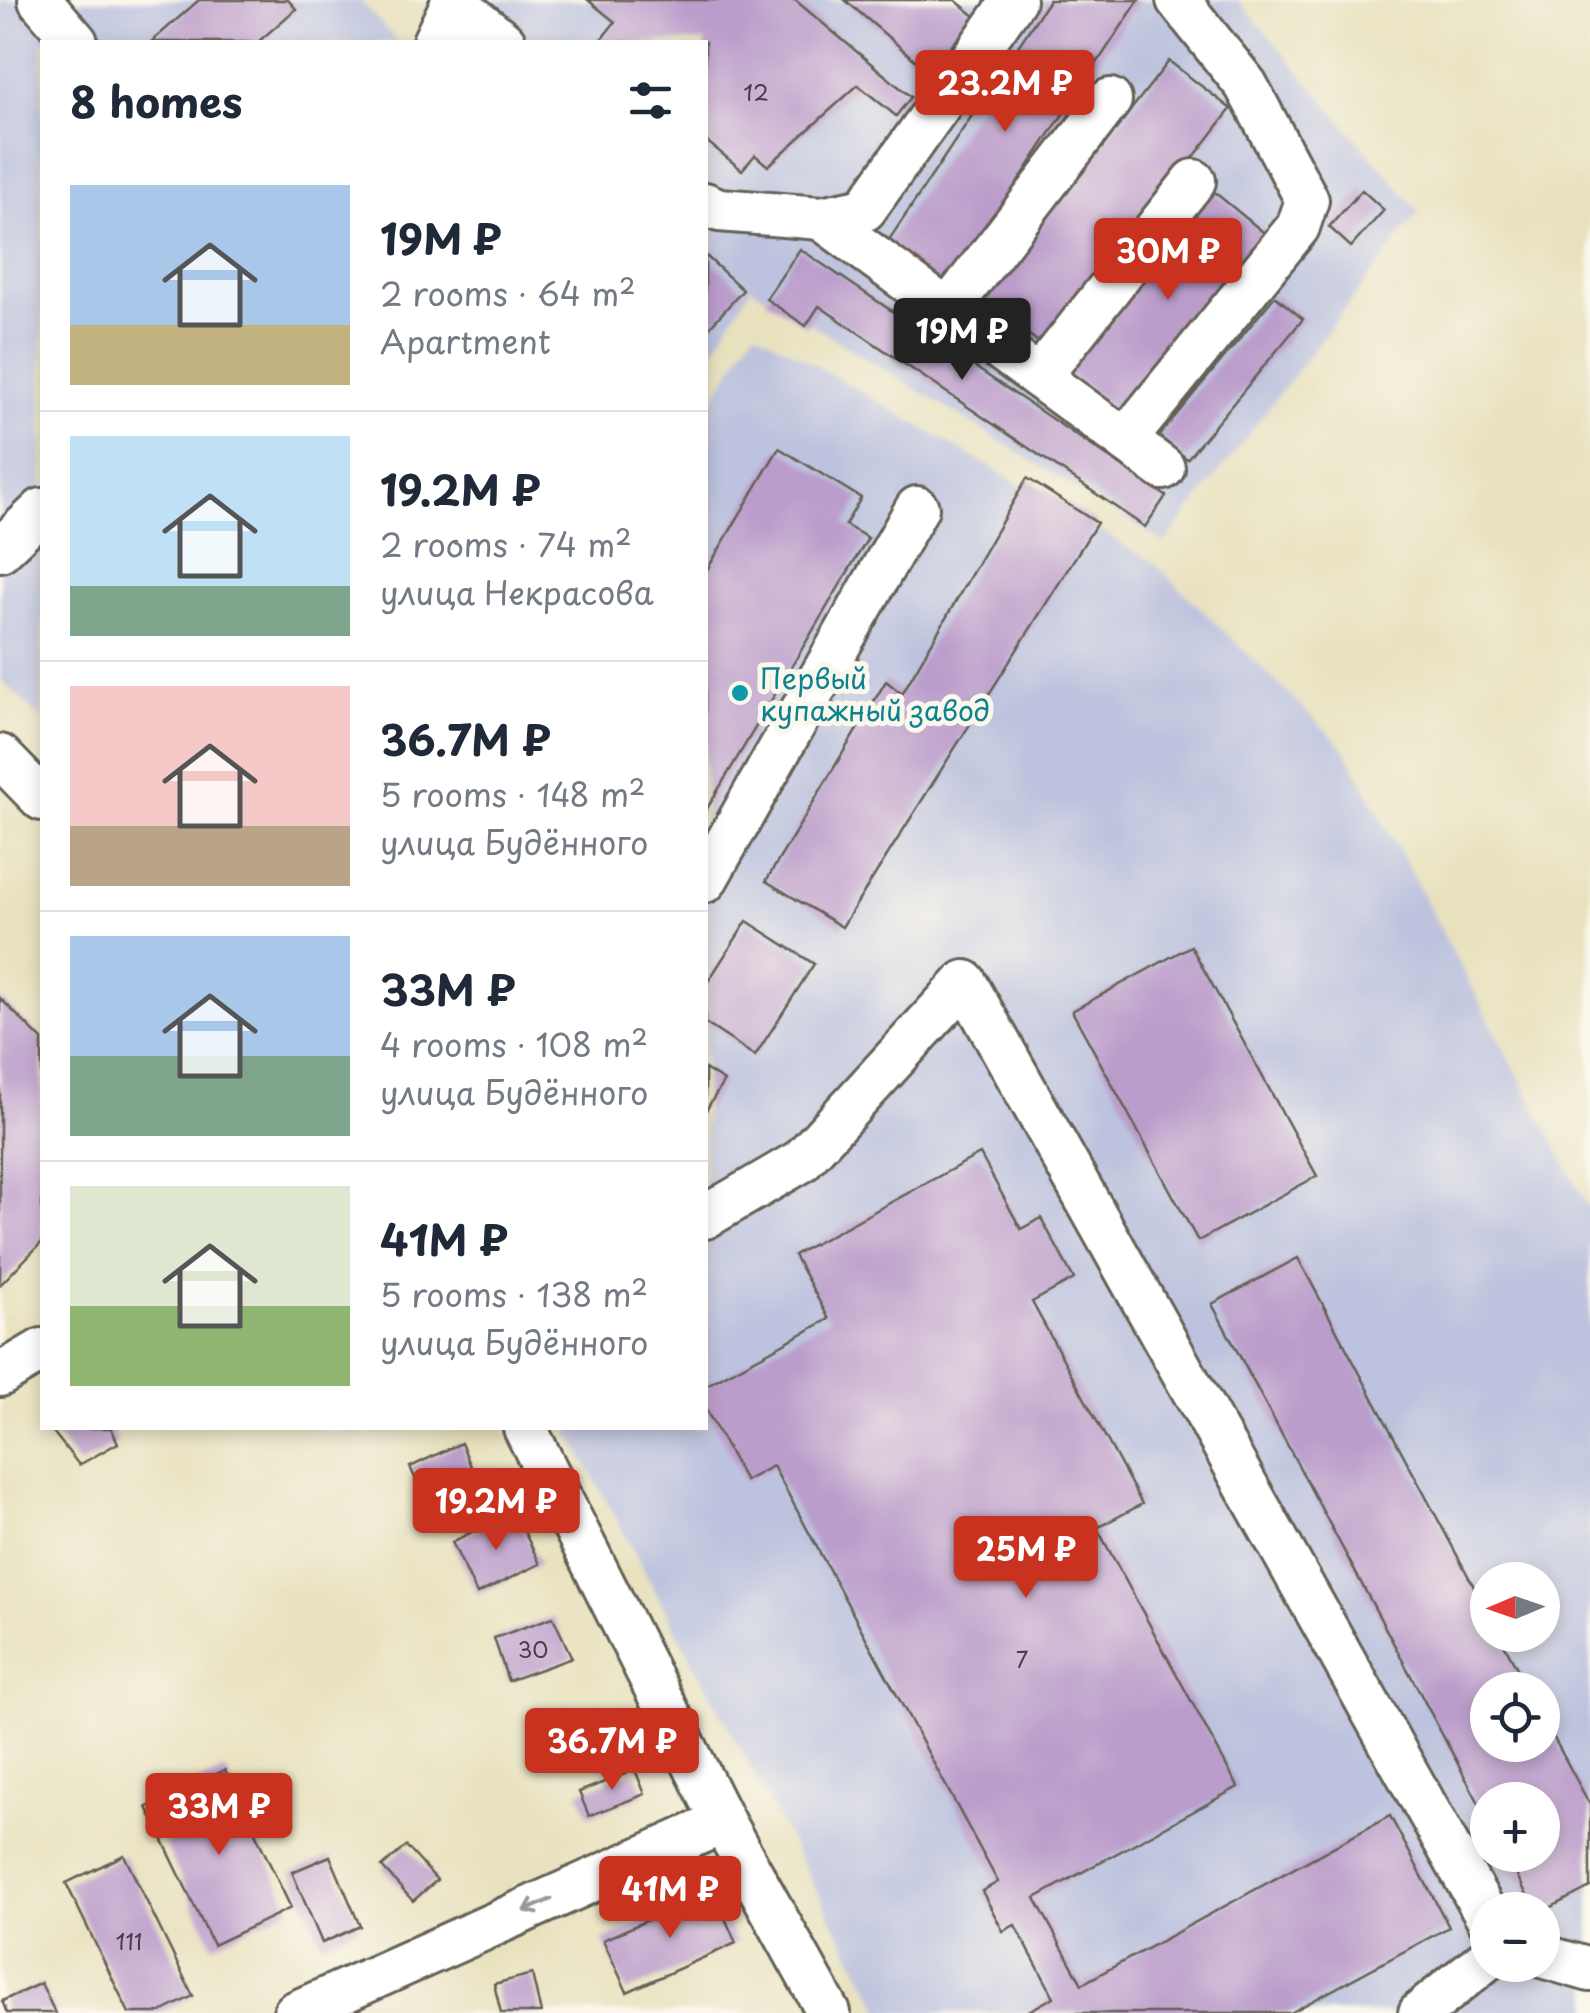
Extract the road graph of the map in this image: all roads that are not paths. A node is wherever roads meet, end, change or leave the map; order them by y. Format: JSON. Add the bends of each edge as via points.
{"nodes":[{"id":1,"x":40,"y":0,"type":"edge"},
{"id":2,"x":1178,"y":0,"type":"edge"},
{"id":3,"x":454,"y":1,"type":"edge"},
{"id":4,"x":1002,"y":4,"type":"edge"},
{"id":5,"x":74,"y":40,"type":"edge"},
{"id":6,"x":435,"y":40,"type":"edge"},
{"id":7,"x":502,"y":40,"type":"edge"},
{"id":8,"x":1110,"y":100,"type":"dead end"},
{"id":9,"x":1194,"y":181,"type":"dead end"},
{"id":10,"x":708,"y":205,"type":"edge"},
{"id":11,"x":821,"y":218,"type":"junction"},
{"id":12,"x":948,"y":310,"type":"junction"},
{"id":13,"x":1040,"y":377,"type":"junction"},
{"id":14,"x":1125,"y":440,"type":"junction"},
{"id":15,"x":1163,"y":468,"type":"dead end"},
{"id":16,"x":917,"y":508,"type":"dead end"},
{"id":17,"x":40,"y":512,"type":"edge"},
{"id":18,"x":0,"y":550,"type":"edge"},
{"id":19,"x":0,"y":756,"type":"edge"},
{"id":20,"x":40,"y":797,"type":"edge"},
{"id":21,"x":708,"y":876,"type":"edge"},
{"id":22,"x":708,"y":1215,"type":"edge"},
{"id":23,"x":40,"y":1351,"type":"edge"},
{"id":24,"x":0,"y":1374,"type":"edge"},
{"id":25,"x":526,"y":1430,"type":"edge"},
{"id":26,"x":723,"y":1822,"type":"junction"},
{"id":27,"x":1473,"y":1892,"type":"edge"},
{"id":28,"x":1560,"y":1961,"type":"edge"},
{"id":29,"x":1590,"y":1970,"type":"edge"},
{"id":30,"x":1470,"y":1973,"type":"edge"},
{"id":31,"x":295,"y":2013,"type":"edge"},
{"id":32,"x":829,"y":2013,"type":"edge"},
{"id":33,"x":1420,"y":2013,"type":"edge"}],
"edges":[{"from":1,"to":5,"type":"street"},
{"from":2,"to":14,"type":"street","via":[[1246,85],[1307,200],[1298,228]]},
{"from":3,"to":6,"type":"street"},
{"from":3,"to":7,"type":"street"},
{"from":4,"to":11,"type":"street","via":[[864,209]]},
{"from":8,"to":12,"type":"street"},
{"from":9,"to":13,"type":"street"},
{"from":10,"to":11,"type":"street"},
{"from":11,"to":12,"type":"street"},
{"from":12,"to":13,"type":"street"},
{"from":13,"to":14,"type":"street"},
{"from":14,"to":15,"type":"street"},
{"from":16,"to":21,"type":"street"},
{"from":17,"to":18,"type":"street"},
{"from":19,"to":20,"type":"street"},
{"from":22,"to":27,"type":"street","via":[[801,1161],[965,982]]},
{"from":23,"to":24,"type":"street"},
{"from":25,"to":26,"type":"street"},
{"from":26,"to":31,"type":"street","one_way":true},
{"from":26,"to":32,"type":"street"},
{"from":28,"to":29,"type":"street"},
{"from":30,"to":33,"type":"street"}]}
